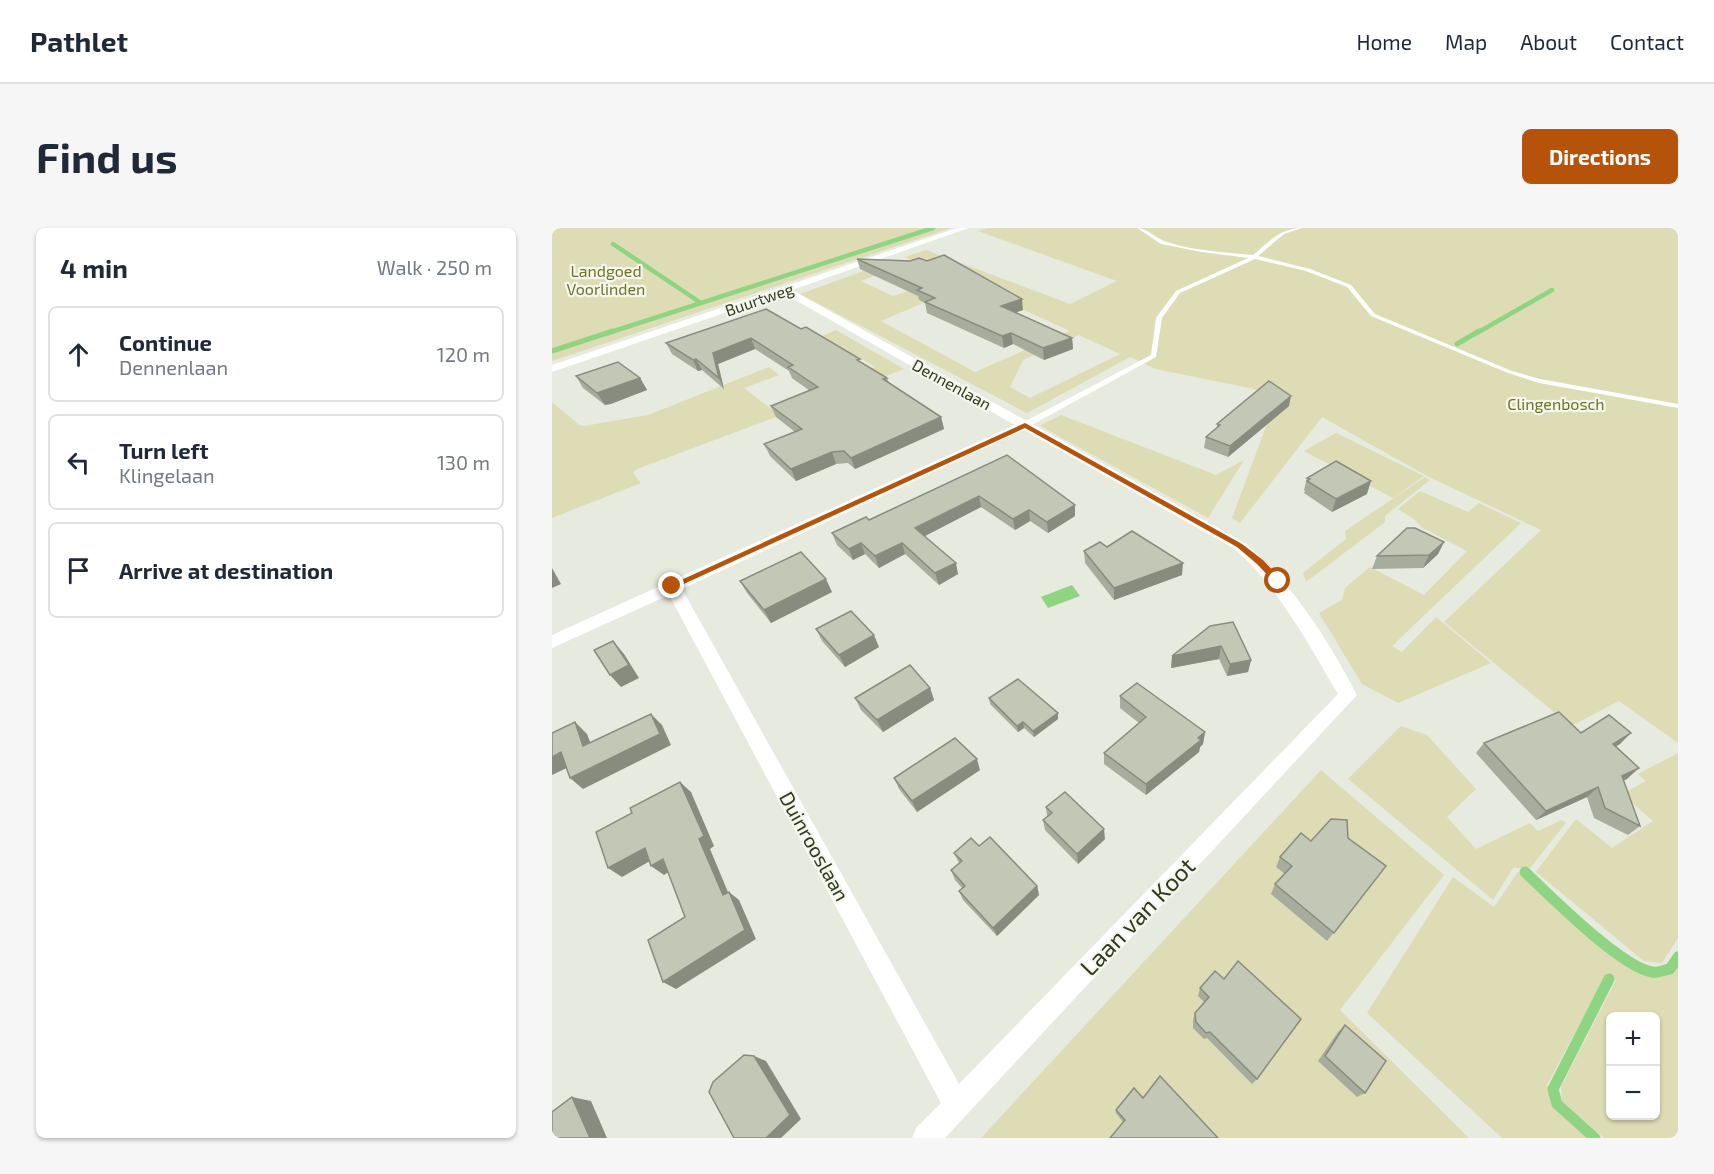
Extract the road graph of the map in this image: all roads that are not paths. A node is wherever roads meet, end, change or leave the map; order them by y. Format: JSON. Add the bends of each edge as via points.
{"nodes":[{"id":1,"x":965,"y":228,"type":"edge"},
{"id":2,"x":1139,"y":228,"type":"edge"},
{"id":3,"x":1300,"y":228,"type":"edge"},
{"id":4,"x":1254,"y":257,"type":"junction"},
{"id":5,"x":784,"y":290,"type":"junction"},
{"id":6,"x":552,"y":369,"type":"edge"},
{"id":7,"x":1678,"y":406,"type":"edge"},
{"id":8,"x":1025,"y":425,"type":"junction"},
{"id":9,"x":672,"y":586,"type":"junction"},
{"id":10,"x":552,"y":642,"type":"edge"},
{"id":11,"x":1348,"y":695,"type":"joint"},
{"id":12,"x":957,"y":1106,"type":"junction"},
{"id":13,"x":926,"y":1138,"type":"edge"}],
"edges":[{"from":1,"to":5,"type":"street","name":"Buurtweg"},
{"from":2,"to":4,"type":"lane","via":[[1163,243]]},
{"from":3,"to":4,"type":"lane","via":[[1281,232]]},
{"from":4,"to":7,"type":"lane","via":[[1349,285],[1373,315],[1510,372],[1539,381]]},
{"from":4,"to":8,"type":"lane","via":[[1178,292],[1159,318],[1154,356]]},
{"from":5,"to":6,"type":"street","name":"Buurtweg"},
{"from":5,"to":8,"type":"street","name":"Dennenlaan"},
{"from":8,"to":9,"type":"street"},
{"from":8,"to":11,"type":"street","name":"Dennenlaan","via":[[1240,546],[1260,562],[1278,581]]},
{"from":9,"to":10,"type":"street"},
{"from":9,"to":12,"type":"street","name":"Duinrooslaan"},
{"from":11,"to":12,"type":"street","name":"Laan van Koot"},
{"from":12,"to":13,"type":"street","name":"Laan van Koot"}]}
